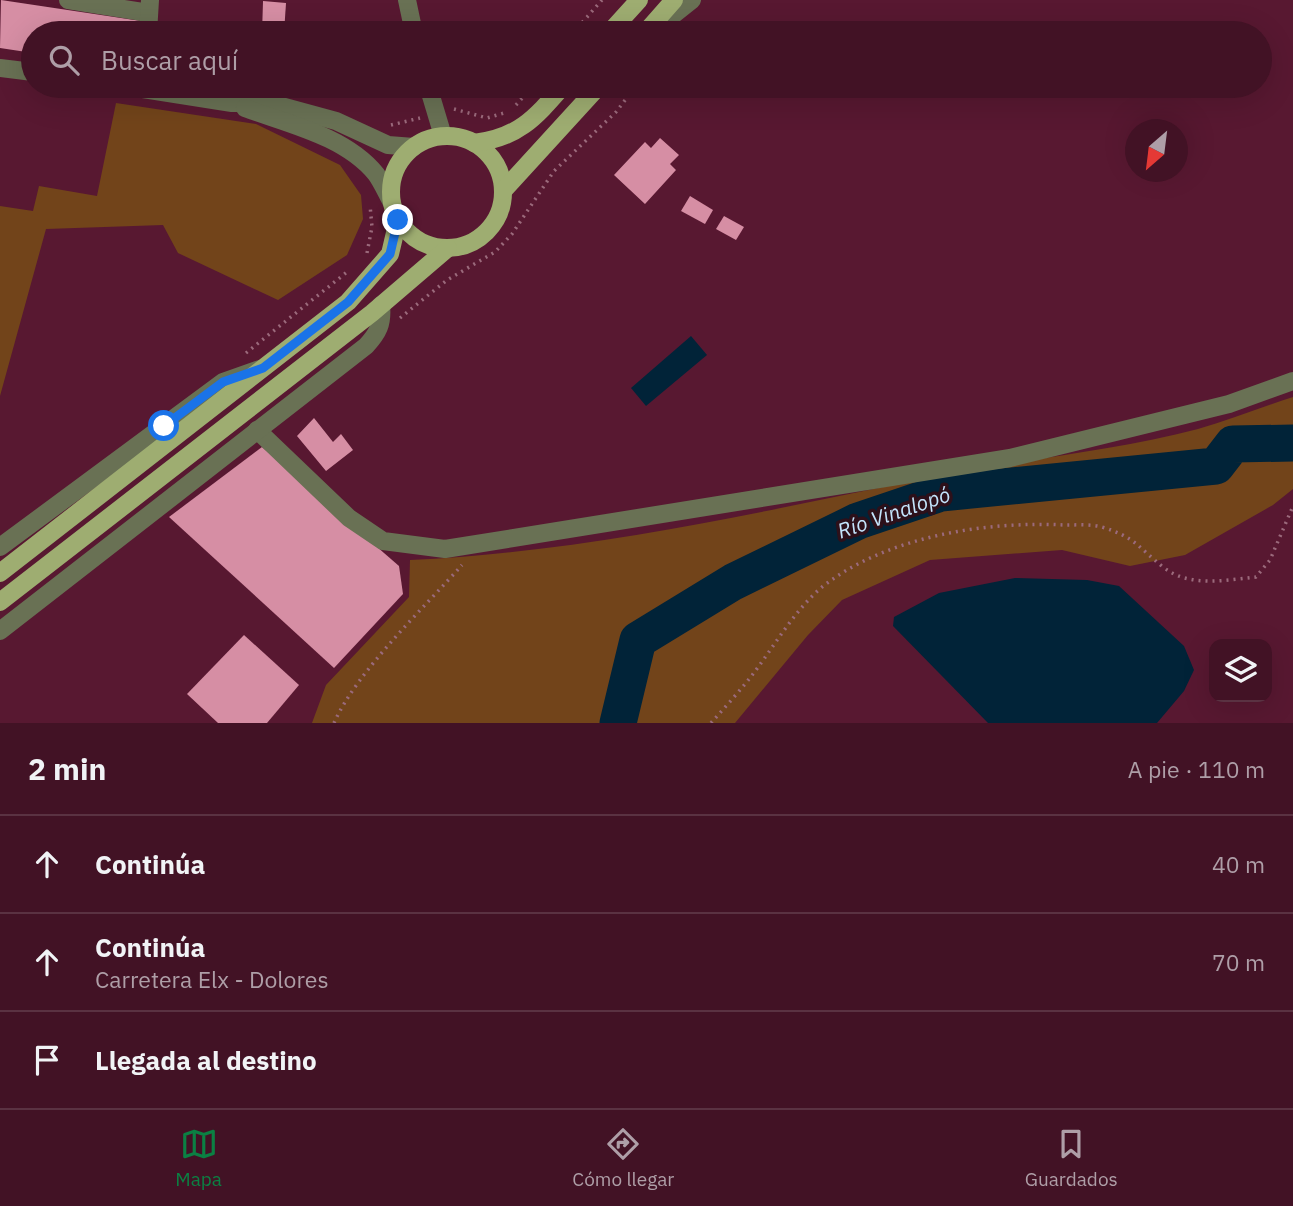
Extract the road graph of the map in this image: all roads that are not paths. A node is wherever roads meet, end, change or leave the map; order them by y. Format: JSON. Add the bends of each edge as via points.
{"nodes":[{"id":1,"x":68,"y":0,"type":"edge"},
{"id":2,"x":407,"y":0,"type":"edge"},
{"id":3,"x":639,"y":0,"type":"edge"},
{"id":4,"x":674,"y":0,"type":"edge"},
{"id":5,"x":692,"y":0,"type":"edge"},
{"id":6,"x":150,"y":7,"type":"edge"},
{"id":7,"x":411,"y":21,"type":"edge"},
{"id":8,"x":620,"y":21,"type":"edge"},
{"id":9,"x":656,"y":21,"type":"edge"},
{"id":10,"x":666,"y":21,"type":"edge"},
{"id":11,"x":0,"y":68,"type":"edge"},
{"id":12,"x":21,"y":71,"type":"edge"},
{"id":13,"x":205,"y":98,"type":"edge"},
{"id":14,"x":432,"y":98,"type":"edge"},
{"id":15,"x":551,"y":98,"type":"edge"},
{"id":16,"x":588,"y":98,"type":"edge"},
{"id":17,"x":232,"y":103,"type":"junction"},
{"id":18,"x":443,"y":136,"type":"junction"},
{"id":19,"x":474,"y":143,"type":"junction"},
{"id":20,"x":414,"y":147,"type":"junction"},
{"id":21,"x":503,"y":191,"type":"junction"},
{"id":22,"x":392,"y":203,"type":"junction"},
{"id":23,"x":398,"y":220,"type":"junction"},
{"id":24,"x":449,"y":248,"type":"junction"},
{"id":25,"x":380,"y":305,"type":"junction"},
{"id":26,"x":263,"y":368,"type":"junction"},
{"id":27,"x":1293,"y":380,"type":"edge"},
{"id":28,"x":257,"y":430,"type":"junction"},
{"id":29,"x":0,"y":548,"type":"edge"},
{"id":30,"x":0,"y":573,"type":"edge"},
{"id":31,"x":0,"y":602,"type":"edge"},
{"id":32,"x":0,"y":631,"type":"edge"}],
"edges":[{"from":1,"to":6,"type":"street"},
{"from":2,"to":7,"type":"street"},
{"from":3,"to":8,"type":"main road"},
{"from":4,"to":9,"type":"main road"},
{"from":5,"to":10,"type":"street"},
{"from":11,"to":12,"type":"street"},
{"from":13,"to":17,"type":"street"},
{"from":14,"to":18,"type":"street"},
{"from":15,"to":19,"type":"main road","via":[[520,130],[498,141]]},
{"from":16,"to":21,"type":"main road"},
{"from":17,"to":20,"type":"street","via":[[270,103],[305,110],[388,145]]},
{"from":17,"to":22,"type":"street","via":[[332,142],[376,174]]},
{"from":18,"to":19,"type":"main road"},
{"from":18,"to":20,"type":"main road"},
{"from":19,"to":21,"type":"main road","via":[[495,163]]},
{"from":20,"to":22,"type":"main road","via":[[395,172]]},
{"from":21,"to":24,"type":"main road","via":[[501,208],[487,230],[466,245]]},
{"from":22,"to":23,"type":"main road"},
{"from":23,"to":24,"type":"main road","via":[[425,244]]},
{"from":23,"to":26,"type":"main road","via":[[390,254],[375,273],[348,302]]},
{"from":24,"to":25,"type":"main road"},
{"from":25,"to":28,"type":"street","via":[[383,321],[366,346]]},
{"from":25,"to":31,"type":"main road"},
{"from":26,"to":29,"type":"street","via":[[223,382]]},
{"from":26,"to":30,"type":"main road"},
{"from":27,"to":28,"type":"street","via":[[1230,404],[1010,458],[445,549],[383,541],[349,518]]},
{"from":28,"to":32,"type":"street"}]}
